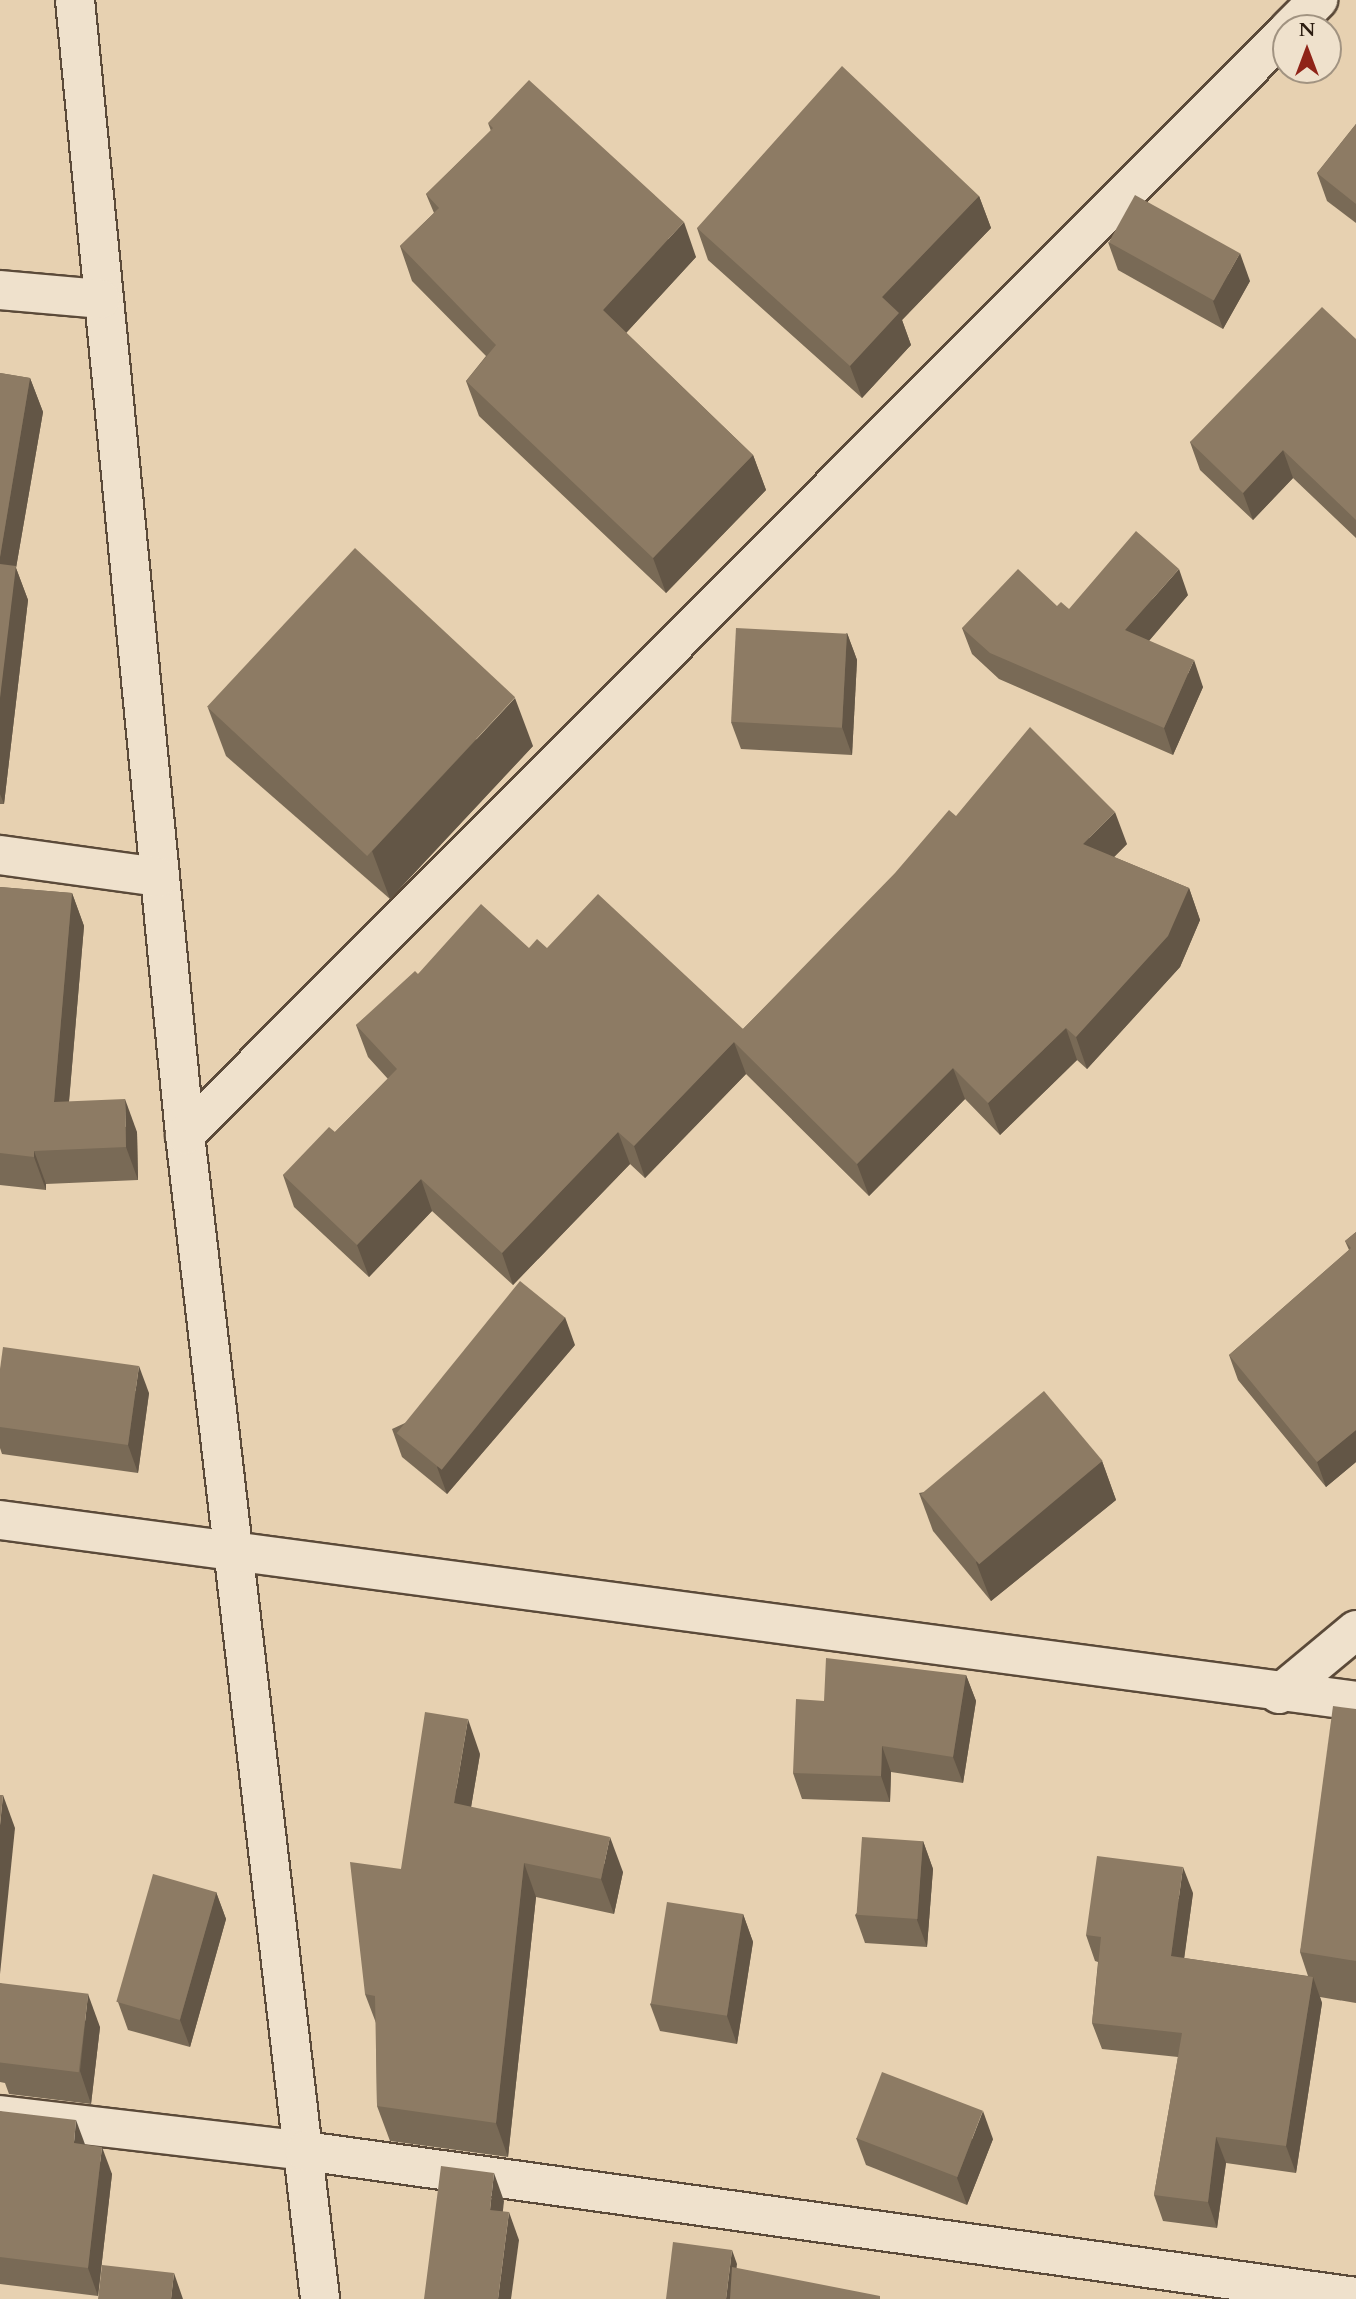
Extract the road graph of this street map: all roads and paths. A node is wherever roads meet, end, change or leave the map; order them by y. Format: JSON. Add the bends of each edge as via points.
{"nodes":[{"id":1,"x":75,"y":0,"type":"edge"},
{"id":2,"x":1318,"y":0,"type":"edge"},
{"id":3,"x":1304,"y":14,"type":"edge"},
{"id":4,"x":1272,"y":46,"type":"edge"},
{"id":5,"x":0,"y":290,"type":"edge"},
{"id":6,"x":101,"y":299,"type":"junction"},
{"id":7,"x":0,"y":855,"type":"edge"},
{"id":8,"x":159,"y":877,"type":"junction"},
{"id":9,"x":185,"y":1135,"type":"junction"},
{"id":10,"x":0,"y":1521,"type":"edge"},
{"id":11,"x":237,"y":1555,"type":"junction"},
{"id":12,"x":1356,"y":1630,"type":"edge"},
{"id":13,"x":1279,"y":1694,"type":"junction"},
{"id":14,"x":1356,"y":1701,"type":"edge"},
{"id":15,"x":0,"y":2115,"type":"edge"},
{"id":16,"x":304,"y":2151,"type":"junction"},
{"id":17,"x":1356,"y":2297,"type":"edge"},
{"id":18,"x":320,"y":2299,"type":"edge"}],
"edges":[{"from":1,"to":6,"type":"street"},
{"from":2,"to":3,"type":"street"},
{"from":4,"to":9,"type":"street"},
{"from":5,"to":6,"type":"street"},
{"from":6,"to":8,"type":"street"},
{"from":7,"to":8,"type":"street"},
{"from":8,"to":9,"type":"street"},
{"from":9,"to":11,"type":"street"},
{"from":10,"to":11,"type":"street"},
{"from":11,"to":13,"type":"street"},
{"from":11,"to":16,"type":"street"},
{"from":12,"to":13,"type":"street"},
{"from":13,"to":14,"type":"street"},
{"from":15,"to":16,"type":"street"},
{"from":16,"to":17,"type":"street"},
{"from":16,"to":18,"type":"street"}]}
